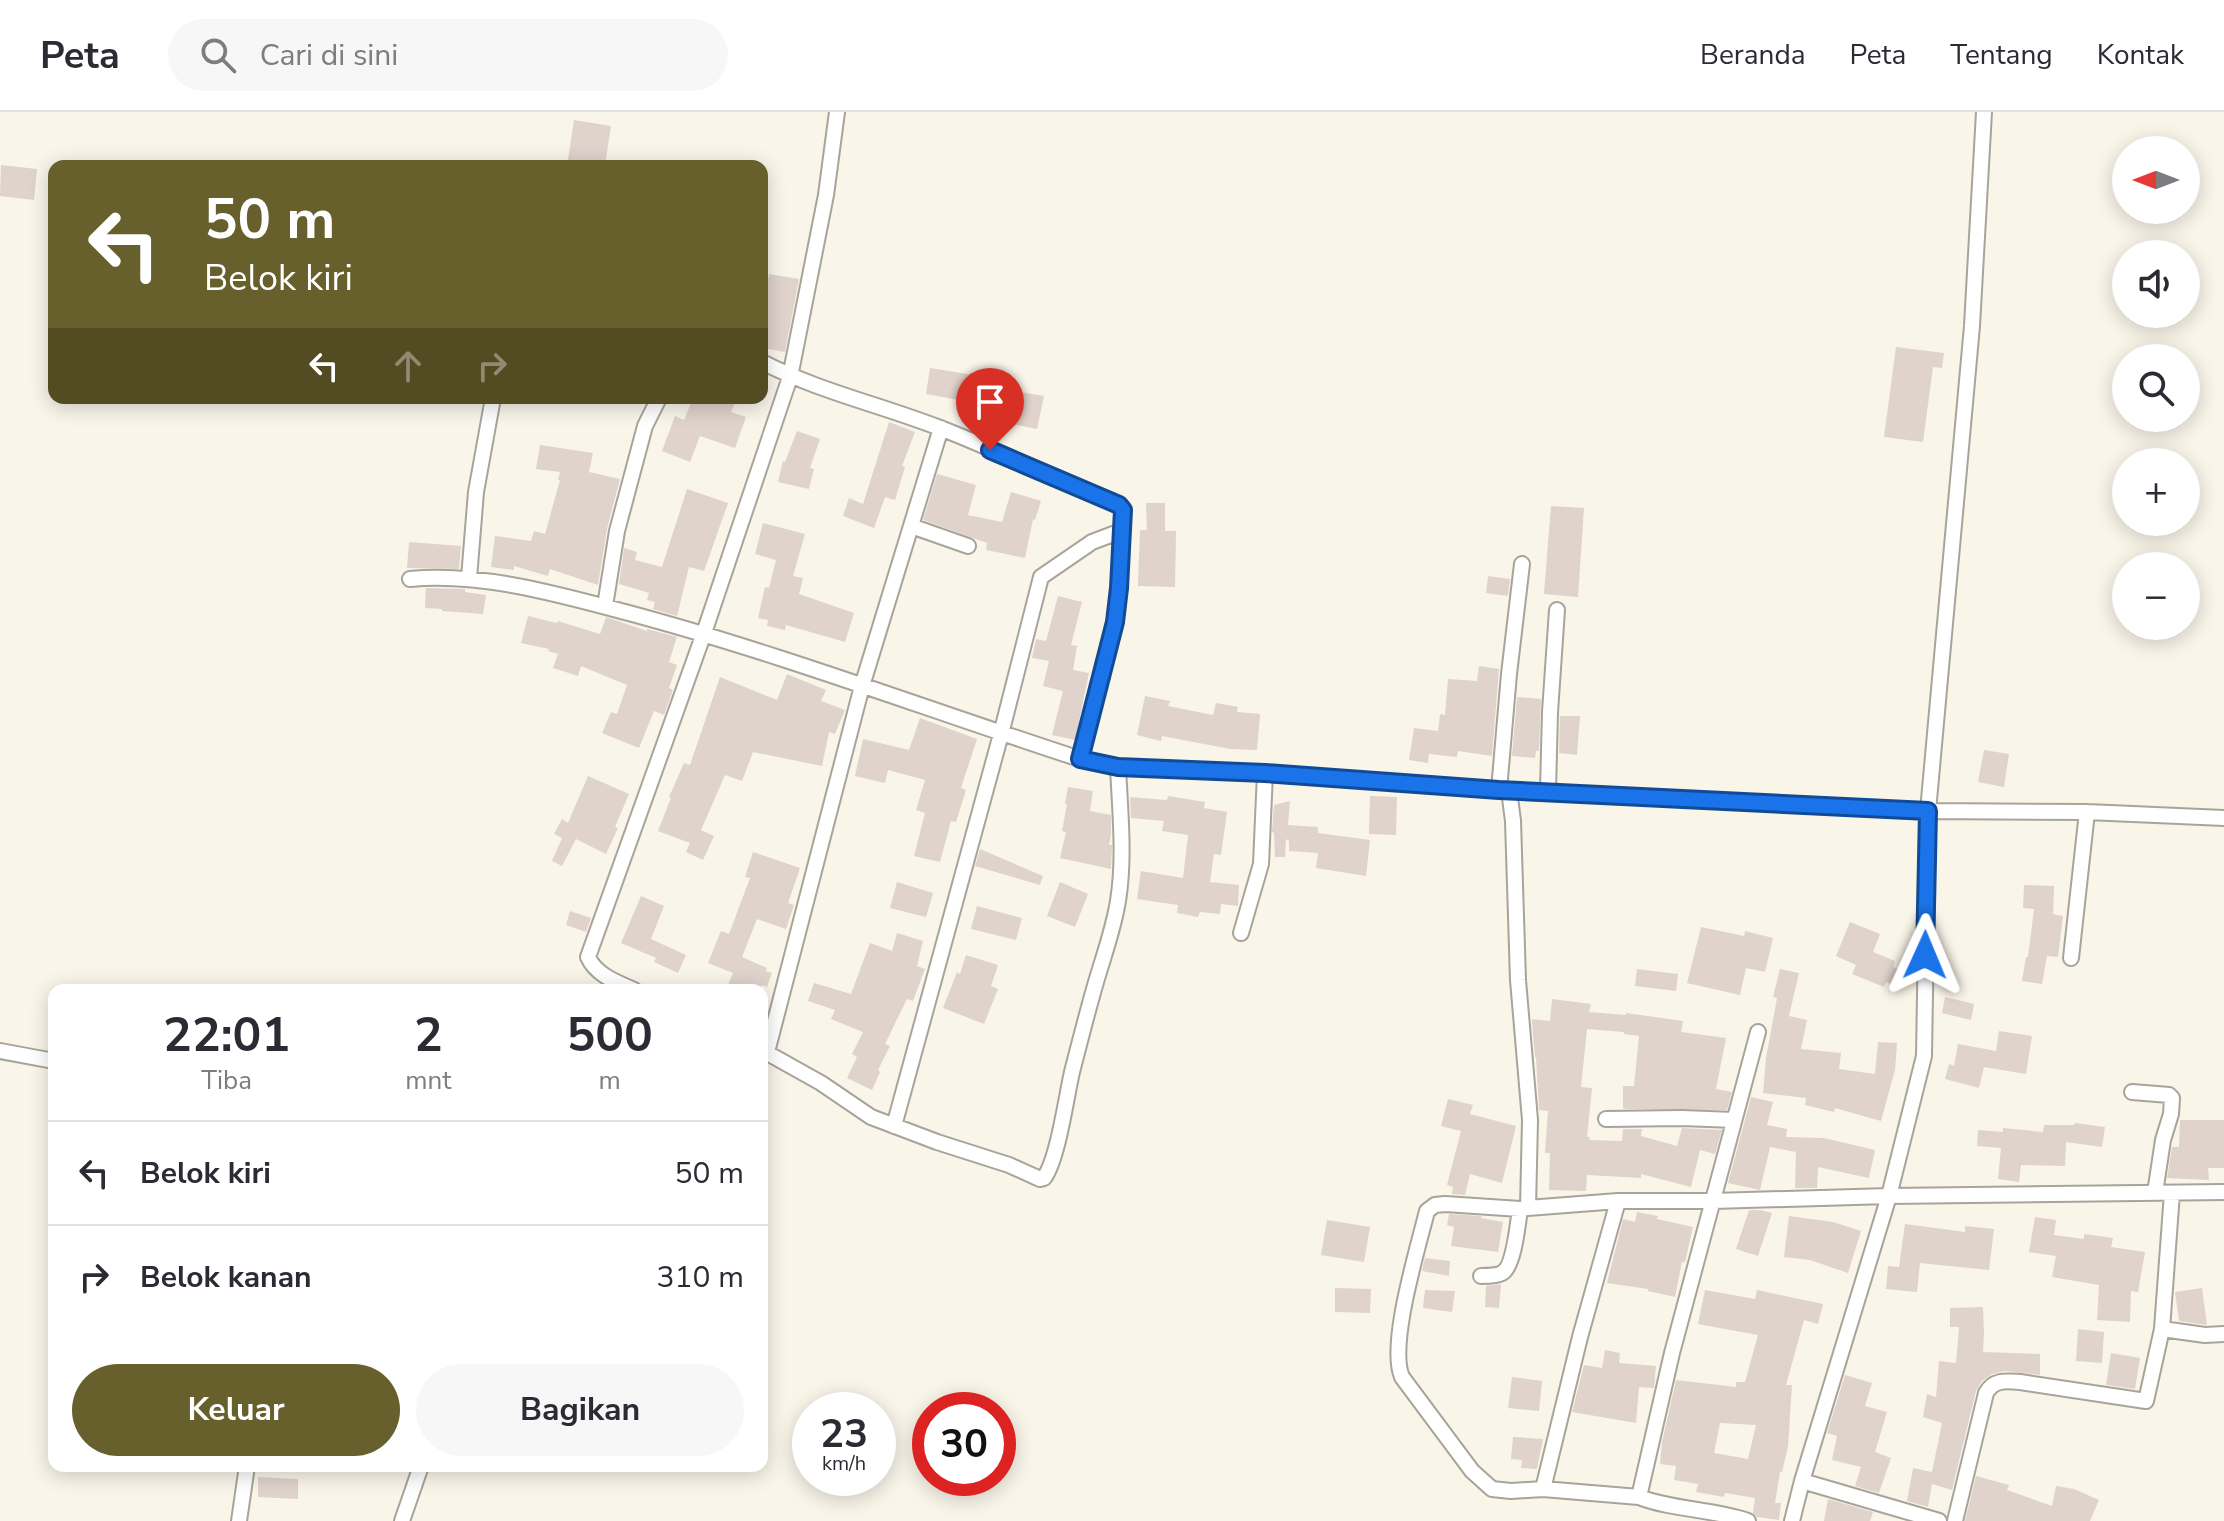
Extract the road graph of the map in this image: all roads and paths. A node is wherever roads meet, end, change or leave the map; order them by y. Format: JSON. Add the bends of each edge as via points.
{"nodes":[{"id":1,"x":837,"y":112,"type":"edge"},
{"id":2,"x":1984,"y":112,"type":"edge"},
{"id":3,"x":768,"y":365,"type":"edge"},
{"id":4,"x":790,"y":377,"type":"junction"},
{"id":5,"x":492,"y":404,"type":"edge"},
{"id":6,"x":656,"y":404,"type":"edge"},
{"id":7,"x":941,"y":428,"type":"junction"},
{"id":8,"x":911,"y":526,"type":"junction"},
{"id":9,"x":1121,"y":531,"type":"junction"},
{"id":10,"x":968,"y":546,"type":"dead end"},
{"id":11,"x":1522,"y":564,"type":"dead end"},
{"id":12,"x":469,"y":578,"type":"junction"},
{"id":13,"x":410,"y":579,"type":"dead end"},
{"id":14,"x":605,"y":606,"type":"junction"},
{"id":15,"x":1557,"y":610,"type":"dead end"},
{"id":16,"x":704,"y":633,"type":"junction"},
{"id":17,"x":862,"y":686,"type":"junction"},
{"id":18,"x":1001,"y":734,"type":"junction"},
{"id":19,"x":1080,"y":759,"type":"junction"},
{"id":20,"x":1118,"y":767,"type":"junction"},
{"id":21,"x":1265,"y":773,"type":"junction"},
{"id":22,"x":1504,"y":790,"type":"junction"},
{"id":23,"x":1548,"y":791,"type":"junction"},
{"id":24,"x":1928,"y":811,"type":"junction"},
{"id":25,"x":2087,"y":812,"type":"junction"},
{"id":26,"x":2224,"y":818,"type":"edge"},
{"id":27,"x":1241,"y":933,"type":"dead end"},
{"id":28,"x":2071,"y":958,"type":"dead end"},
{"id":29,"x":622,"y":984,"type":"edge"},
{"id":30,"x":1758,"y":1032,"type":"dead end"},
{"id":31,"x":768,"y":1040,"type":"edge"},
{"id":32,"x":0,"y":1051,"type":"edge"},
{"id":33,"x":768,"y":1053,"type":"edge"},
{"id":34,"x":48,"y":1060,"type":"edge"},
{"id":35,"x":2132,"y":1092,"type":"dead end"},
{"id":36,"x":1606,"y":1119,"type":"dead end"},
{"id":37,"x":1734,"y":1120,"type":"junction"},
{"id":38,"x":894,"y":1126,"type":"junction"},
{"id":39,"x":2224,"y":1192,"type":"edge"},
{"id":40,"x":2155,"y":1193,"type":"junction"},
{"id":41,"x":2172,"y":1193,"type":"junction"},
{"id":42,"x":1889,"y":1196,"type":"junction"},
{"id":43,"x":1618,"y":1201,"type":"junction"},
{"id":44,"x":1713,"y":1201,"type":"junction"},
{"id":45,"x":1524,"y":1208,"type":"junction"},
{"id":46,"x":1481,"y":1276,"type":"dead end"},
{"id":47,"x":2162,"y":1329,"type":"junction"},
{"id":48,"x":2224,"y":1334,"type":"edge"},
{"id":49,"x":246,"y":1472,"type":"edge"},
{"id":50,"x":419,"y":1472,"type":"edge"},
{"id":51,"x":1802,"y":1481,"type":"junction"},
{"id":52,"x":1543,"y":1489,"type":"junction"},
{"id":53,"x":1639,"y":1497,"type":"junction"},
{"id":54,"x":239,"y":1521,"type":"edge"},
{"id":55,"x":402,"y":1521,"type":"edge"},
{"id":56,"x":1748,"y":1521,"type":"edge"},
{"id":57,"x":1792,"y":1521,"type":"edge"},
{"id":58,"x":1939,"y":1521,"type":"edge"},
{"id":59,"x":1955,"y":1521,"type":"edge"}],
"edges":[{"from":1,"to":4,"type":"street"},
{"from":2,"to":24,"type":"street","via":[[1972,326]]},
{"from":3,"to":4,"type":"street"},
{"from":4,"to":7,"type":"street"},
{"from":4,"to":16,"type":"street"},
{"from":5,"to":12,"type":"street","via":[[476,492]]},
{"from":6,"to":14,"type":"street","via":[[645,426],[617,531]]},
{"from":7,"to":8,"type":"street"},
{"from":7,"to":9,"type":"street","via":[[1119,505]]},
{"from":8,"to":10,"type":"street"},
{"from":8,"to":17,"type":"street"},
{"from":9,"to":18,"type":"street","via":[[1092,542],[1041,577]]},
{"from":9,"to":19,"type":"street","via":[[1115,622]]},
{"from":11,"to":22,"type":"street","via":[[1509,674]]},
{"from":12,"to":13,"type":"street"},
{"from":12,"to":14,"type":"street"},
{"from":14,"to":16,"type":"street"},
{"from":15,"to":23,"type":"street"},
{"from":16,"to":17,"type":"street"},
{"from":16,"to":29,"type":"street","via":[[588,957],[593,968]]},
{"from":17,"to":18,"type":"street"},
{"from":17,"to":31,"type":"street"},
{"from":18,"to":19,"type":"street"},
{"from":18,"to":38,"type":"street"},
{"from":19,"to":20,"type":"street"},
{"from":20,"to":21,"type":"street"},
{"from":20,"to":38,"type":"street","via":[[1119,897],[1048,1174],[1040,1179]]},
{"from":21,"to":22,"type":"street"},
{"from":21,"to":27,"type":"street","via":[[1261,864]]},
{"from":22,"to":23,"type":"street"},
{"from":22,"to":45,"type":"street","via":[[1513,821],[1518,980],[1530,1120]]},
{"from":23,"to":24,"type":"street"},
{"from":24,"to":25,"type":"street"},
{"from":24,"to":42,"type":"street","via":[[1924,1056]]},
{"from":25,"to":26,"type":"street"},
{"from":25,"to":28,"type":"street"},
{"from":30,"to":37,"type":"street"},
{"from":32,"to":34,"type":"street"},
{"from":33,"to":38,"type":"street"},
{"from":35,"to":40,"type":"street","via":[[2172,1098]]},
{"from":36,"to":37,"type":"street"},
{"from":37,"to":44,"type":"street"},
{"from":39,"to":41,"type":"street"},
{"from":40,"to":41,"type":"street"},
{"from":40,"to":42,"type":"street"},
{"from":41,"to":47,"type":"street"},
{"from":42,"to":44,"type":"street"},
{"from":42,"to":51,"type":"street"},
{"from":43,"to":44,"type":"street"},
{"from":43,"to":45,"type":"street"},
{"from":43,"to":52,"type":"street"},
{"from":44,"to":53,"type":"street"},
{"from":45,"to":46,"type":"street","via":[[1509,1265],[1501,1274]]},
{"from":45,"to":52,"type":"street","via":[[1445,1204],[1427,1211],[1400,1325],[1398,1364],[1402,1377],[1486,1485],[1511,1491]]},
{"from":47,"to":48,"type":"street"},
{"from":47,"to":59,"type":"street","via":[[2146,1401],[2020,1382],[1991,1384]]},
{"from":49,"to":54,"type":"street"},
{"from":50,"to":55,"type":"street"},
{"from":51,"to":57,"type":"street"},
{"from":51,"to":58,"type":"street"},
{"from":52,"to":53,"type":"street"},
{"from":53,"to":56,"type":"street"}]}
